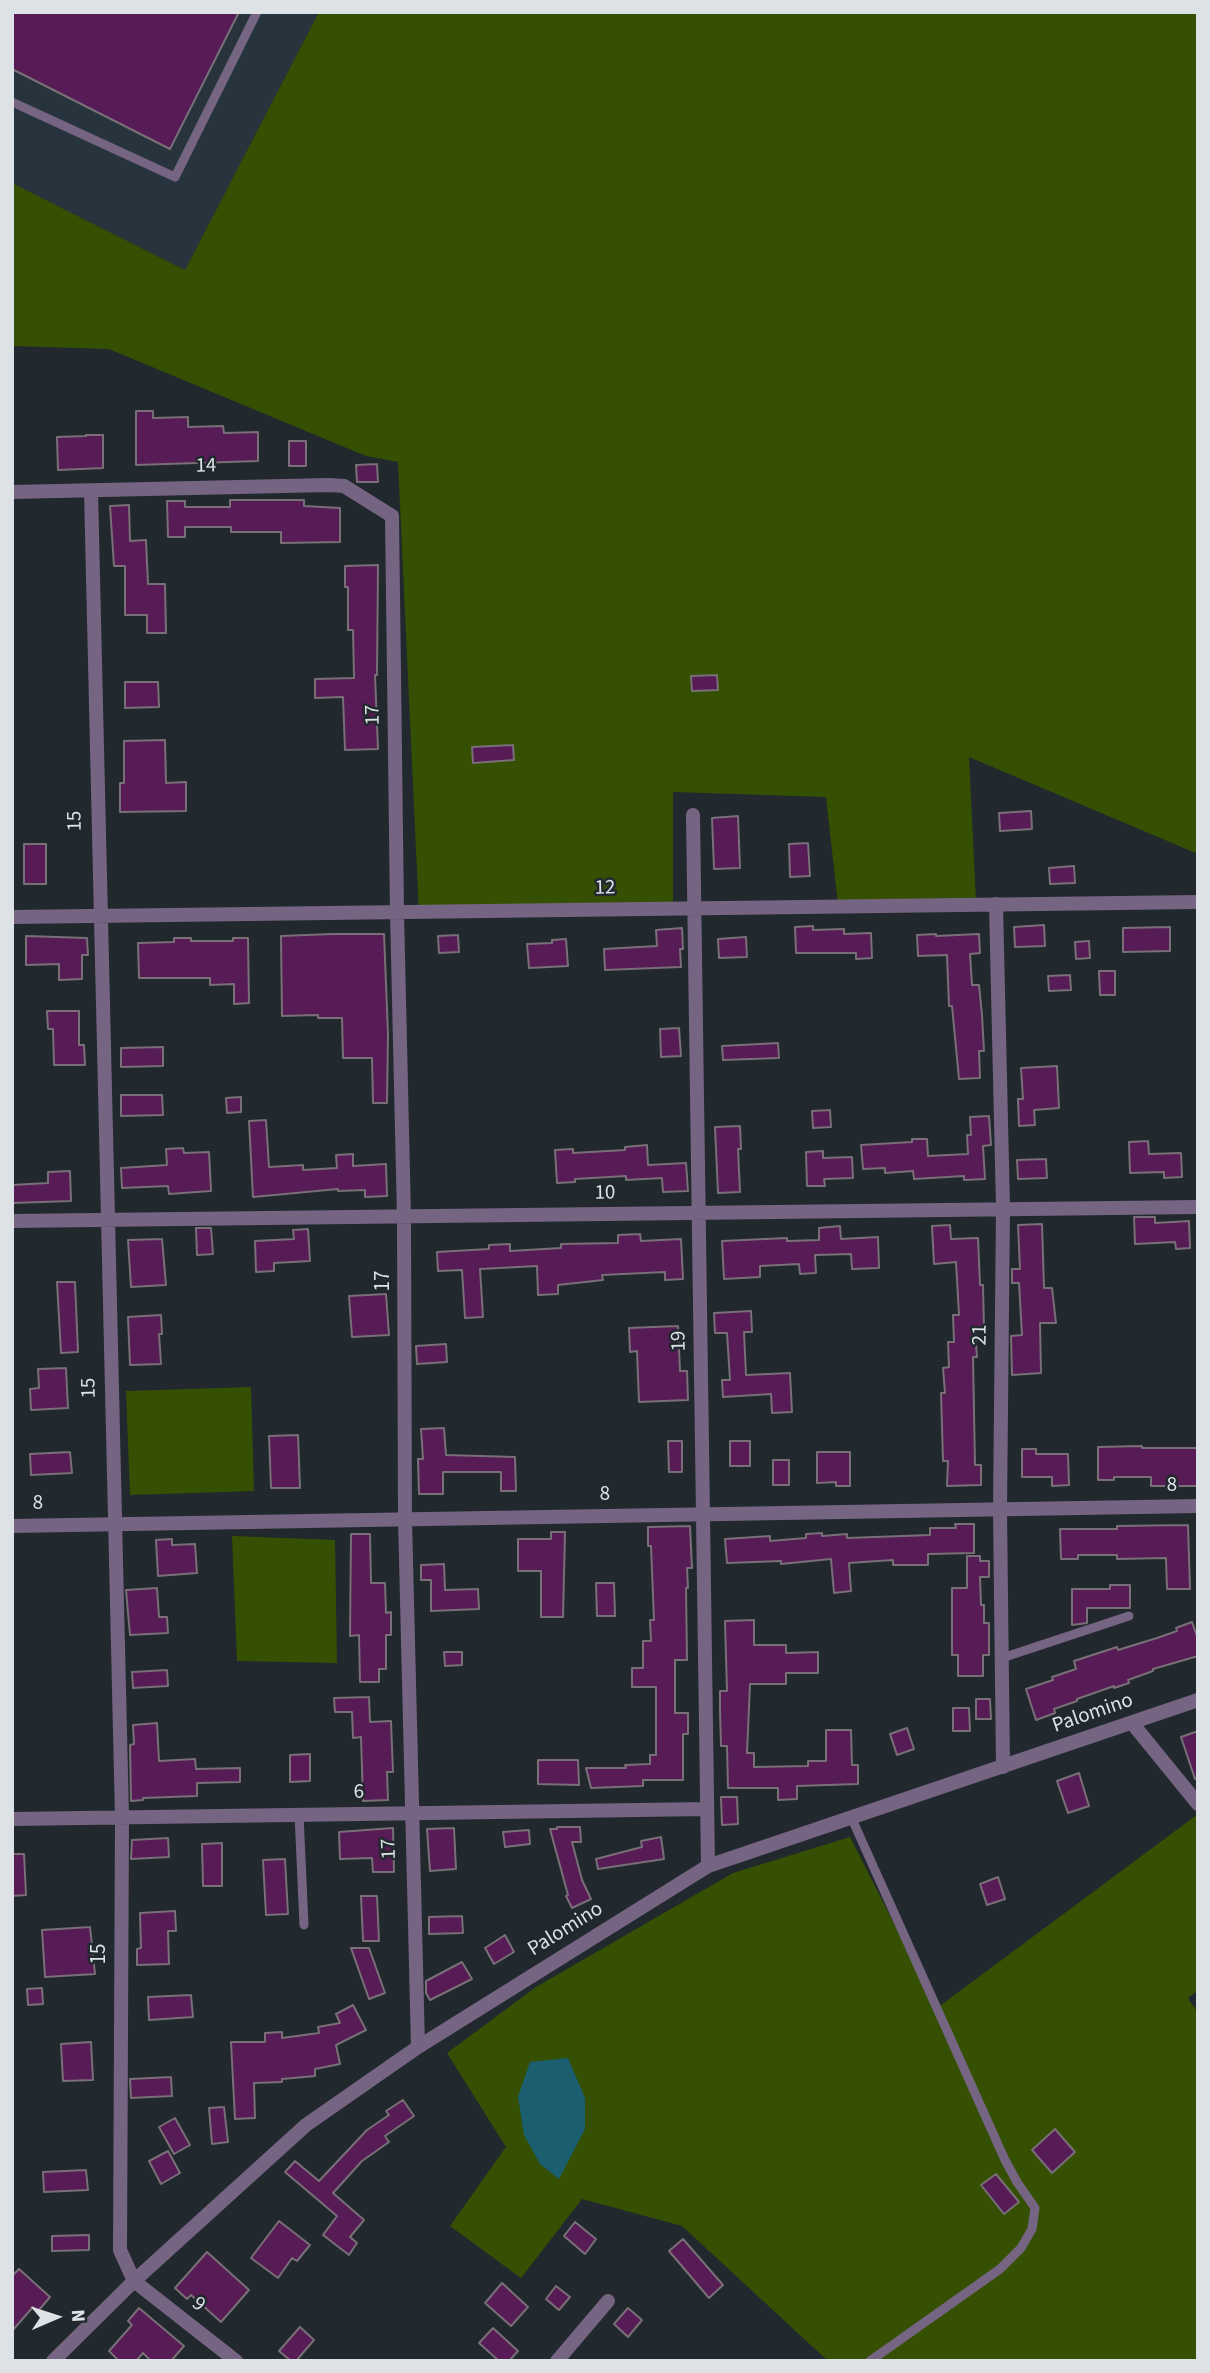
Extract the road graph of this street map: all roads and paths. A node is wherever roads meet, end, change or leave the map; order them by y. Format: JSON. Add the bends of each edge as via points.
{"nodes":[{"id":1,"x":257,"y":12,"type":"edge"},
{"id":2,"x":12,"y":102,"type":"edge"},
{"id":3,"x":91,"y":491,"type":"junction"},
{"id":4,"x":12,"y":492,"type":"edge"},
{"id":5,"x":392,"y":516,"type":"joint"},
{"id":6,"x":693,"y":815,"type":"dead end"},
{"id":7,"x":1198,"y":902,"type":"edge"},
{"id":8,"x":996,"y":904,"type":"junction"},
{"id":9,"x":694,"y":908,"type":"junction"},
{"id":10,"x":397,"y":912,"type":"junction"},
{"id":11,"x":99,"y":916,"type":"junction"},
{"id":12,"x":12,"y":917,"type":"edge"},
{"id":13,"x":1198,"y":1207,"type":"edge"},
{"id":14,"x":1003,"y":1208,"type":"junction"},
{"id":15,"x":699,"y":1214,"type":"junction"},
{"id":16,"x":404,"y":1217,"type":"junction"},
{"id":17,"x":107,"y":1220,"type":"junction"},
{"id":18,"x":12,"y":1221,"type":"edge"},
{"id":19,"x":1198,"y":1506,"type":"edge"},
{"id":20,"x":1000,"y":1510,"type":"junction"},
{"id":21,"x":703,"y":1514,"type":"junction"},
{"id":22,"x":405,"y":1519,"type":"junction"},
{"id":23,"x":114,"y":1524,"type":"junction"},
{"id":24,"x":12,"y":1525,"type":"edge"},
{"id":25,"x":1129,"y":1616,"type":"dead end"},
{"id":26,"x":1002,"y":1658,"type":"junction"},
{"id":27,"x":1198,"y":1700,"type":"edge"},
{"id":28,"x":1132,"y":1723,"type":"junction"},
{"id":29,"x":1003,"y":1767,"type":"junction"},
{"id":30,"x":1198,"y":1804,"type":"edge"},
{"id":31,"x":707,"y":1809,"type":"junction"},
{"id":32,"x":410,"y":1813,"type":"junction"},
{"id":33,"x":299,"y":1814,"type":"junction"},
{"id":34,"x":122,"y":1817,"type":"junction"},
{"id":35,"x":12,"y":1819,"type":"edge"},
{"id":36,"x":852,"y":1819,"type":"junction"},
{"id":37,"x":708,"y":1866,"type":"junction"},
{"id":38,"x":304,"y":1925,"type":"dead end"},
{"id":39,"x":418,"y":2047,"type":"junction"},
{"id":40,"x":134,"y":2281,"type":"junction"},
{"id":41,"x":608,"y":2301,"type":"dead end"},
{"id":42,"x":52,"y":2361,"type":"edge"},
{"id":43,"x":236,"y":2361,"type":"edge"},
{"id":44,"x":557,"y":2361,"type":"edge"},
{"id":45,"x":870,"y":2361,"type":"edge"}],
"edges":[{"from":1,"to":2,"type":"lane","via":[[175,177]]},
{"from":3,"to":4,"type":"street","name":"14"},
{"from":3,"to":5,"type":"street","name":"14","via":[[344,486]]},
{"from":3,"to":11,"type":"street","name":"15"},
{"from":5,"to":10,"type":"street","name":"17"},
{"from":6,"to":9,"type":"street","name":"19"},
{"from":7,"to":8,"type":"street","name":"12"},
{"from":8,"to":9,"type":"street","name":"12"},
{"from":8,"to":14,"type":"street","name":"21"},
{"from":9,"to":10,"type":"street","name":"12"},
{"from":9,"to":15,"type":"street","name":"19"},
{"from":10,"to":11,"type":"street","name":"12"},
{"from":10,"to":16,"type":"street","name":"17"},
{"from":11,"to":12,"type":"street","name":"12"},
{"from":11,"to":17,"type":"street","name":"15"},
{"from":13,"to":14,"type":"street","name":"10"},
{"from":14,"to":15,"type":"street","name":"10"},
{"from":14,"to":20,"type":"street","name":"21"},
{"from":15,"to":16,"type":"street","name":"10"},
{"from":15,"to":21,"type":"street","name":"19"},
{"from":16,"to":17,"type":"street","name":"10"},
{"from":16,"to":22,"type":"street","name":"17"},
{"from":17,"to":18,"type":"street","name":"10"},
{"from":17,"to":23,"type":"street","name":"15"},
{"from":19,"to":20,"type":"street","name":"8"},
{"from":20,"to":21,"type":"street","name":"8"},
{"from":20,"to":26,"type":"street","name":"21"},
{"from":21,"to":22,"type":"street","name":"8"},
{"from":21,"to":31,"type":"street","name":"19"},
{"from":22,"to":23,"type":"street","name":"8"},
{"from":22,"to":32,"type":"street","name":"17"},
{"from":23,"to":24,"type":"street","name":"8"},
{"from":23,"to":34,"type":"street","name":"15"},
{"from":25,"to":26,"type":"lane"},
{"from":26,"to":29,"type":"street","name":"21"},
{"from":27,"to":28,"type":"street","name":"Palomino"},
{"from":28,"to":29,"type":"street","name":"Palomino"},
{"from":28,"to":30,"type":"street"},
{"from":29,"to":36,"type":"street","name":"Palomino"},
{"from":31,"to":32,"type":"street","name":"6"},
{"from":31,"to":37,"type":"street","name":"19"},
{"from":32,"to":33,"type":"street","name":"6"},
{"from":32,"to":39,"type":"street","name":"17"},
{"from":33,"to":34,"type":"street","name":"6"},
{"from":33,"to":38,"type":"lane"},
{"from":34,"to":35,"type":"street","name":"6"},
{"from":34,"to":40,"type":"street","name":"15","via":[[120,2250]]},
{"from":36,"to":37,"type":"street","name":"Palomino"},
{"from":36,"to":45,"type":"lane","via":[[1005,2160],[1035,2208],[1032,2229],[1000,2269]]},
{"from":37,"to":39,"type":"street","name":"Palomino"},
{"from":39,"to":40,"type":"street","name":"Palomino","via":[[306,2125]]},
{"from":40,"to":42,"type":"street","name":"Palomino"},
{"from":40,"to":43,"type":"street","name":"9"},
{"from":41,"to":44,"type":"street"}]}
